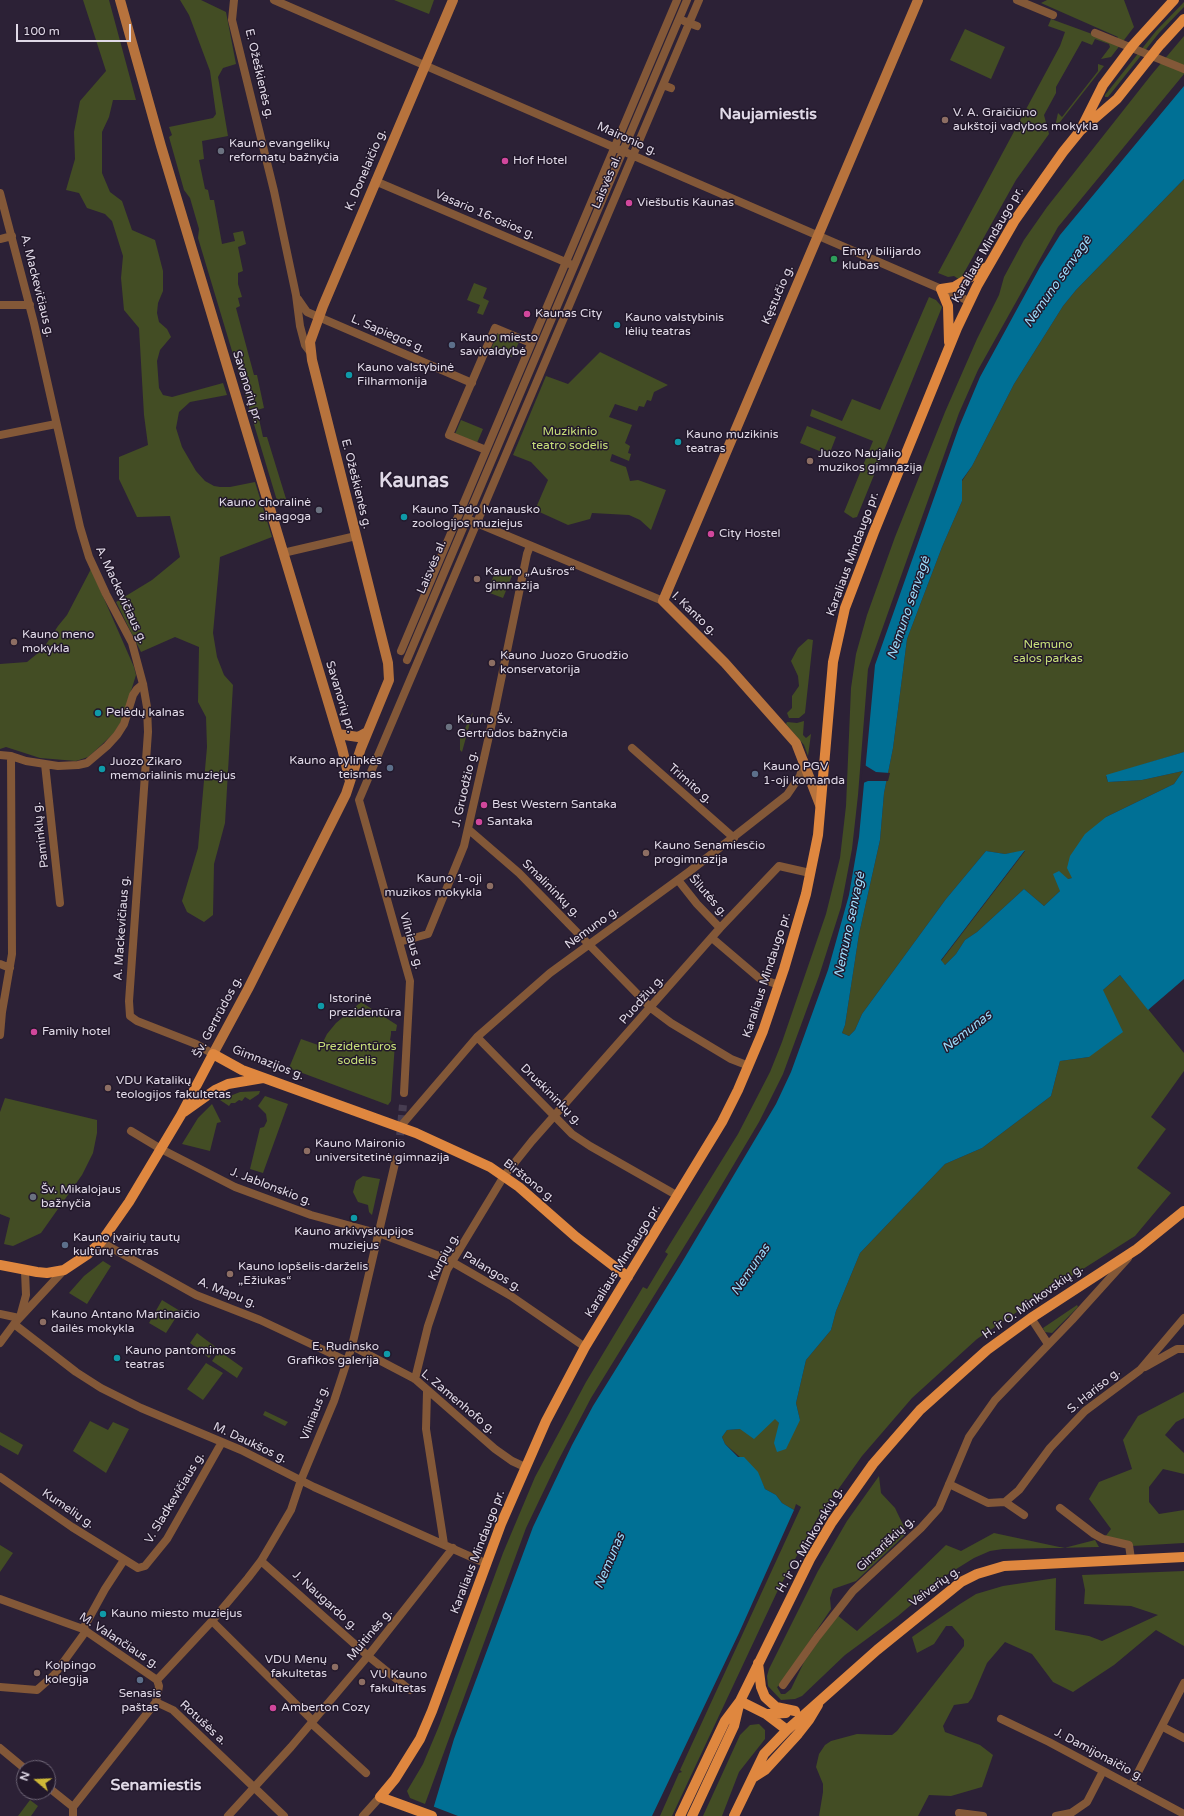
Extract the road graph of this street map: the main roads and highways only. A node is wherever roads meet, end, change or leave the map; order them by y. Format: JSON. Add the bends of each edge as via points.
{"nodes":[{"id":1,"x":1174,"y":0,"type":"edge"},
{"id":2,"x":1184,"y":20,"type":"edge"},
{"id":3,"x":1080,"y":131,"type":"junction"},
{"id":4,"x":989,"y":266,"type":"junction"},
{"id":5,"x":949,"y":347,"type":"junction"},
{"id":6,"x":213,"y":1054,"type":"joint"},
{"id":7,"x":267,"y":1078,"type":"junction"},
{"id":8,"x":181,"y":1115,"type":"junction"},
{"id":9,"x":400,"y":1127,"type":"joint"},
{"id":10,"x":1184,"y":1210,"type":"edge"},
{"id":11,"x":0,"y":1265,"type":"edge"},
{"id":12,"x":628,"y":1276,"type":"junction"},
{"id":13,"x":1184,"y":1557,"type":"edge"},
{"id":14,"x":758,"y":1663,"type":"junction"},
{"id":15,"x":824,"y":1695,"type":"junction"},
{"id":16,"x":740,"y":1702,"type":"junction"},
{"id":17,"x":794,"y":1711,"type":"junction"},
{"id":18,"x":766,"y":1714,"type":"junction"},
{"id":19,"x":809,"y":1720,"type":"junction"},
{"id":20,"x":787,"y":1730,"type":"junction"},
{"id":21,"x":754,"y":1777,"type":"junction"},
{"id":22,"x":432,"y":1816,"type":"edge"},
{"id":23,"x":680,"y":1816,"type":"edge"},
{"id":24,"x":692,"y":1816,"type":"edge"},
{"id":25,"x":734,"y":1816,"type":"edge"}],
"edges":[{"from":1,"to":3,"type":"main road","name":"Karaliaus Mindaugo pr.","via":[[1103,85]]},
{"from":2,"to":3,"type":"main road","name":"Karaliaus Mindaugo pr.","via":[[1160,45],[1117,100]]},
{"from":3,"to":4,"type":"main road","name":"Karaliaus Mindaugo pr.","via":[[1030,196]]},
{"from":4,"to":5,"type":"main road","name":"Karaliaus Mindaugo pr.","via":[[969,301]]},
{"from":4,"to":5,"type":"main road","via":[[954,287],[941,289],[948,306]]},
{"from":5,"to":12,"type":"main road","name":"Karaliaus Mindaugo pr.","via":[[845,608],[832,662],[818,835],[799,922],[779,985],[749,1066],[725,1116]]},
{"from":6,"to":7,"type":"main road","name":"Gimnazijos g.","via":[[237,1067]]},
{"from":6,"to":8,"type":"main road","name":"Šv. Gertrūdos g."},
{"from":7,"to":8,"type":"main road","via":[[228,1084],[215,1090]]},
{"from":7,"to":9,"type":"main road","name":"Gimnazijos g."},
{"from":8,"to":11,"type":"main road","name":"Šv. Gertrūdos g.","via":[[114,1225],[88,1254],[64,1270],[47,1273]]},
{"from":9,"to":12,"type":"main road","name":"Birštono g.","via":[[461,1153],[504,1176],[602,1258]]},
{"from":10,"to":14,"type":"main road","name":"H. ir O. Minkovskių g.","via":[[1136,1249],[1030,1318],[987,1350],[947,1384],[902,1429],[840,1509],[814,1553]]},
{"from":12,"to":22,"type":"main road","name":"Karaliaus Mindaugo pr.","via":[[585,1348],[525,1466],[420,1739],[395,1779],[380,1797]]},
{"from":13,"to":15,"type":"main road","name":"Veiverių g.","via":[[1004,1566],[977,1574],[944,1595]]},
{"from":14,"to":16,"type":"main road","name":"H. ir O. Minkovskių g."},
{"from":14,"to":17,"type":"main road","via":[[761,1687],[765,1696],[776,1707]]},
{"from":15,"to":17,"type":"main road"},
{"from":15,"to":19,"type":"main road","name":"Veiverių g."},
{"from":15,"to":20,"type":"main road","name":"Veiverių g."},
{"from":16,"to":18,"type":"main road"},
{"from":16,"to":23,"type":"main road","name":"H. ir O. Minkovskių g.","via":[[724,1721]]},
{"from":16,"to":24,"type":"main road","name":"H. ir O. Minkovskių g.","via":[[734,1726]]},
{"from":17,"to":18,"type":"main road"},
{"from":18,"to":20,"type":"main road"},
{"from":19,"to":20,"type":"main road"},
{"from":19,"to":21,"type":"main road","name":"Veiverių g.","via":[[765,1770]]},
{"from":20,"to":21,"type":"main road","name":"Veiverių g.","via":[[764,1754]]},
{"from":21,"to":25,"type":"main road","name":"Veiverių g."}]}
